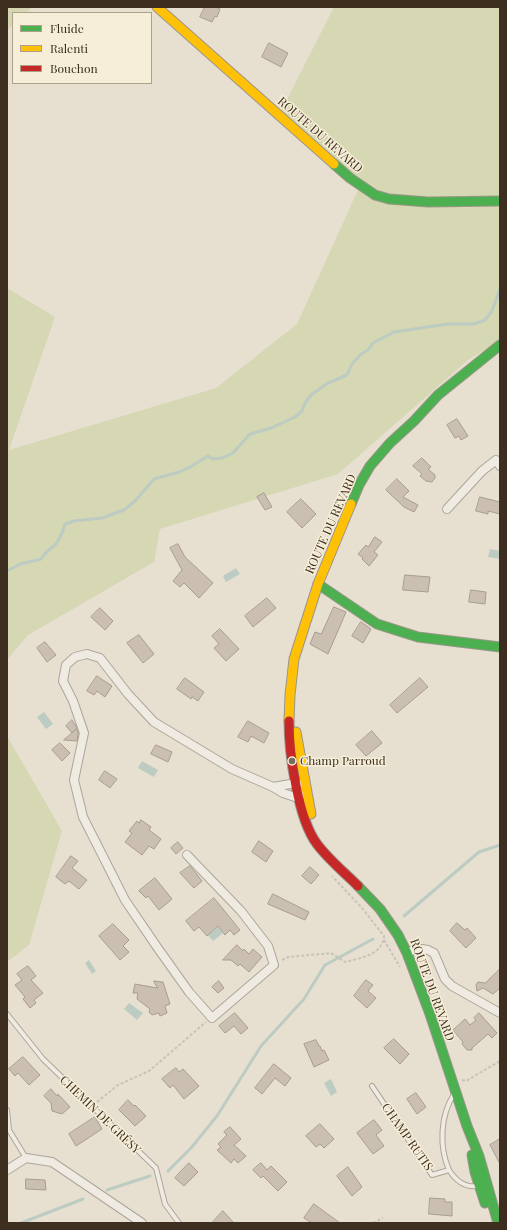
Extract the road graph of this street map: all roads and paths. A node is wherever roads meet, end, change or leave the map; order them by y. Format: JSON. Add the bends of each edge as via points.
{"nodes":[{"id":1,"x":157,"y":7,"type":"edge"},
{"id":2,"x":500,"y":201,"type":"edge"},
{"id":3,"x":500,"y":344,"type":"edge"},
{"id":4,"x":500,"y":466,"type":"edge"},
{"id":5,"x":447,"y":508,"type":"dead end"},
{"id":6,"x":318,"y":584,"type":"junction"},
{"id":7,"x":500,"y":647,"type":"edge"},
{"id":8,"x":290,"y":695,"type":"junction"},
{"id":9,"x":296,"y":783,"type":"junction"},
{"id":10,"x":273,"y":787,"type":"junction"},
{"id":11,"x":306,"y":790,"type":"junction"},
{"id":12,"x":299,"y":796,"type":"junction"},
{"id":13,"x":187,"y":855,"type":"dead end"},
{"id":14,"x":333,"y":860,"type":"junction"},
{"id":15,"x":332,"y":876,"type":"dead end"},
{"id":16,"x":384,"y":940,"type":"junction"},
{"id":17,"x":408,"y":953,"type":"junction"},
{"id":18,"x":274,"y":965,"type":"junction"},
{"id":19,"x":400,"y":967,"type":"dead end"},
{"id":20,"x":500,"y":1013,"type":"edge"},
{"id":21,"x":7,"y":1014,"type":"edge"},
{"id":22,"x":212,"y":1018,"type":"junction"},
{"id":23,"x":500,"y":1061,"type":"edge"},
{"id":24,"x":372,"y":1086,"type":"dead end"},
{"id":25,"x":454,"y":1087,"type":"junction"},
{"id":26,"x":92,"y":1106,"type":"junction"},
{"id":27,"x":7,"y":1110,"type":"edge"},
{"id":28,"x":8,"y":1131,"type":"edge"},
{"id":29,"x":26,"y":1158,"type":"junction"},
{"id":30,"x":7,"y":1170,"type":"edge"},
{"id":31,"x":449,"y":1170,"type":"junction"},
{"id":32,"x":484,"y":1184,"type":"junction"},
{"id":33,"x":494,"y":1211,"type":"edge"},
{"id":34,"x":382,"y":1218,"type":"dead end"},
{"id":35,"x":142,"y":1223,"type":"edge"},
{"id":36,"x":179,"y":1223,"type":"edge"},
{"id":37,"x":373,"y":1223,"type":"edge"},
{"id":38,"x":491,"y":1223,"type":"edge"},
{"id":39,"x":498,"y":1223,"type":"edge"}],
"edges":[{"from":1,"to":2,"type":"main road","name":"ROUTE DU REVARD","via":[[350,178],[375,195],[405,201]]},
{"from":3,"to":6,"type":"main road","name":"ROUTE DU REVARD","via":[[438,395],[370,466],[341,525]]},
{"from":4,"to":5,"type":"street","via":[[496,460],[482,471]]},
{"from":6,"to":7,"type":"main road","via":[[376,624],[418,637]]},
{"from":6,"to":8,"type":"main road","name":"ROUTE DU REVARD","via":[[294,659]]},
{"from":8,"to":9,"type":"main road","name":"ROUTE DU REVARD","via":[[289,736]]},
{"from":8,"to":11,"type":"main road","name":"ROUTE DU REVARD"},
{"from":9,"to":10,"type":"street"},
{"from":9,"to":11,"type":"street"},
{"from":9,"to":12,"type":"main road","name":"ROUTE DU REVARD"},
{"from":10,"to":12,"type":"street","via":[[295,797]]},
{"from":10,"to":22,"type":"street","via":[[232,769],[154,722],[100,658],[87,654],[75,657],[66,665],[63,681],[84,733],[74,780],[83,817],[126,900],[184,986]]},
{"from":11,"to":12,"type":"street"},
{"from":11,"to":14,"type":"main road","name":"ROUTE DU REVARD","via":[[315,828]]},
{"from":12,"to":14,"type":"main road","name":"ROUTE DU REVARD","via":[[312,836]]},
{"from":13,"to":18,"type":"street","via":[[241,911],[268,946]]},
{"from":14,"to":17,"type":"main road","name":"ROUTE DU REVARD","via":[[380,909]]},
{"from":15,"to":16,"type":"path","via":[[384,936]]},
{"from":16,"to":18,"type":"path","via":[[371,955],[345,962],[331,953],[288,957]]},
{"from":16,"to":19,"type":"path"},
{"from":17,"to":20,"type":"street","via":[[413,950],[428,950],[434,953],[445,979],[452,986]]},
{"from":17,"to":25,"type":"main road","name":"ROUTE DU REVARD"},
{"from":18,"to":22,"type":"street"},
{"from":21,"to":26,"type":"lane","name":"CHEMIN DE GRÉSY","via":[[43,1059]]},
{"from":22,"to":26,"type":"path","via":[[149,1071],[118,1085]]},
{"from":23,"to":25,"type":"path","via":[[466,1081],[457,1077]]},
{"from":24,"to":31,"type":"lane","name":"CHAMP RUTIS","via":[[432,1175]]},
{"from":25,"to":31,"type":"lane","name":"CHAMP RUTIS","via":[[443,1127],[445,1161]]},
{"from":25,"to":32,"type":"main road","name":"ROUTE DU REVARD","via":[[480,1156]]},
{"from":26,"to":36,"type":"lane","name":"CHEMIN DE GRÉSY","via":[[156,1168],[165,1204]]},
{"from":27,"to":28,"type":"lane"},
{"from":28,"to":29,"type":"lane"},
{"from":29,"to":30,"type":"street"},
{"from":29,"to":35,"type":"street","via":[[52,1162]]},
{"from":31,"to":32,"type":"lane","name":"CHAMP RUTIS","via":[[454,1179],[464,1185],[470,1187]]},
{"from":32,"to":33,"type":"main road","name":"ROUTE DU REVARD"},
{"from":33,"to":38,"type":"main road","name":"ROUTE DU REVARD"},
{"from":33,"to":39,"type":"main road","name":"ROUTE DU REVARD"},
{"from":34,"to":37,"type":"path"}]}
